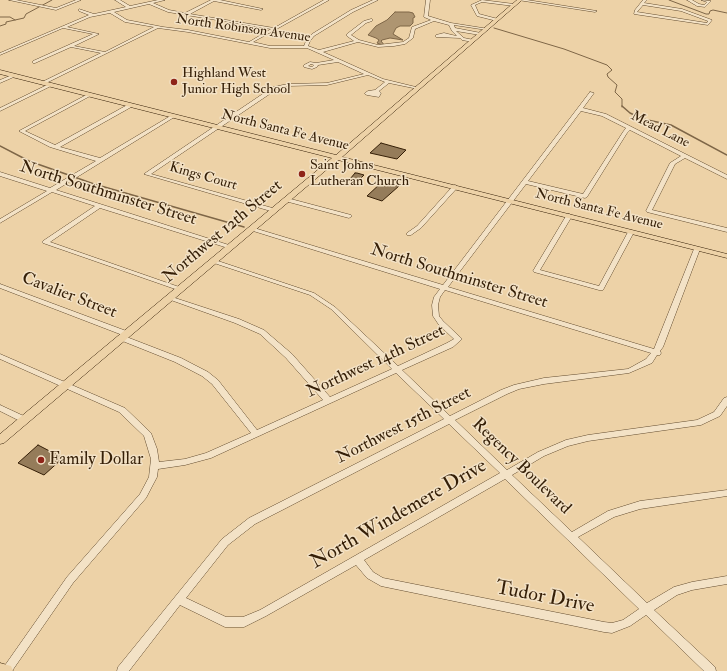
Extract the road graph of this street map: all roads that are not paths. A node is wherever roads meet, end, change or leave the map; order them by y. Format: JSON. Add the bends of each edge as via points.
{"nodes":[{"id":1,"x":11,"y":0,"type":"edge"},
{"id":2,"x":79,"y":0,"type":"edge"},
{"id":3,"x":117,"y":0,"type":"edge"},
{"id":4,"x":163,"y":0,"type":"edge"},
{"id":5,"x":214,"y":0,"type":"edge"},
{"id":6,"x":327,"y":0,"type":"edge"},
{"id":7,"x":376,"y":0,"type":"edge"},
{"id":8,"x":428,"y":0,"type":"edge"},
{"id":9,"x":520,"y":0,"type":"edge"},
{"id":10,"x":689,"y":0,"type":"edge"},
{"id":11,"x":703,"y":0,"type":"edge"},
{"id":12,"x":644,"y":2,"type":"edge"},
{"id":13,"x":150,"y":3,"type":"junction"},
{"id":14,"x":514,"y":5,"type":"junction"},
{"id":15,"x":129,"y":7,"type":"junction"},
{"id":16,"x":261,"y":9,"type":"dead end"},
{"id":17,"x":80,"y":10,"type":"dead end"},
{"id":18,"x":110,"y":11,"type":"junction"},
{"id":19,"x":595,"y":11,"type":"dead end"},
{"id":20,"x":186,"y":14,"type":"junction"},
{"id":21,"x":93,"y":15,"type":"junction"},
{"id":22,"x":498,"y":19,"type":"junction"},
{"id":23,"x":371,"y":20,"type":"dead end"},
{"id":24,"x":433,"y":20,"type":"junction"},
{"id":25,"x":453,"y":24,"type":"junction"},
{"id":26,"x":62,"y":27,"type":"junction"},
{"id":27,"x":158,"y":28,"type":"junction"},
{"id":28,"x":275,"y":29,"type":"junction"},
{"id":29,"x":453,"y":29,"type":"junction"},
{"id":30,"x":484,"y":31,"type":"junction"},
{"id":31,"x":450,"y":36,"type":"dead end"},
{"id":32,"x":461,"y":37,"type":"junction"},
{"id":33,"x":357,"y":40,"type":"junction"},
{"id":34,"x":473,"y":41,"type":"junction"},
{"id":35,"x":249,"y":43,"type":"junction"},
{"id":36,"x":71,"y":46,"type":"junction"},
{"id":37,"x":306,"y":47,"type":"junction"},
{"id":38,"x":318,"y":52,"type":"junction"},
{"id":39,"x":105,"y":53,"type":"junction"},
{"id":40,"x":0,"y":54,"type":"edge"},
{"id":41,"x":337,"y":61,"type":"junction"},
{"id":42,"x":34,"y":62,"type":"dead end"},
{"id":43,"x":316,"y":64,"type":"dead end"},
{"id":44,"x":0,"y":72,"type":"edge"},
{"id":45,"x":368,"y":74,"type":"junction"},
{"id":46,"x":14,"y":76,"type":"junction"},
{"id":47,"x":0,"y":82,"type":"edge"},
{"id":48,"x":388,"y":82,"type":"junction"},
{"id":49,"x":44,"y":83,"type":"junction"},
{"id":50,"x":52,"y":85,"type":"junction"},
{"id":51,"x":418,"y":88,"type":"junction"},
{"id":52,"x":376,"y":91,"type":"dead end"},
{"id":53,"x":592,"y":93,"type":"dead end"},
{"id":54,"x":90,"y":95,"type":"junction"},
{"id":55,"x":131,"y":105,"type":"junction"},
{"id":56,"x":580,"y":109,"type":"junction"},
{"id":57,"x":0,"y":110,"type":"edge"},
{"id":58,"x":174,"y":116,"type":"junction"},
{"id":59,"x":218,"y":127,"type":"junction"},
{"id":60,"x":629,"y":128,"type":"junction"},
{"id":61,"x":56,"y":147,"type":"junction"},
{"id":62,"x":684,"y":156,"type":"junction"},
{"id":63,"x":338,"y":157,"type":"junction"},
{"id":64,"x":100,"y":160,"type":"junction"},
{"id":65,"x":1,"y":176,"type":"edge"},
{"id":66,"x":727,"y":177,"type":"edge"},
{"id":67,"x":525,"y":182,"type":"junction"},
{"id":68,"x":455,"y":187,"type":"junction"},
{"id":69,"x":50,"y":190,"type":"junction"},
{"id":70,"x":286,"y":200,"type":"junction"},
{"id":71,"x":510,"y":201,"type":"junction"},
{"id":72,"x":99,"y":206,"type":"junction"},
{"id":73,"x":274,"y":210,"type":"junction"},
{"id":74,"x":349,"y":216,"type":"dead end"},
{"id":75,"x":569,"y":216,"type":"junction"},
{"id":76,"x":0,"y":221,"type":"edge"},
{"id":77,"x":252,"y":229,"type":"junction"},
{"id":78,"x":727,"y":230,"type":"edge"},
{"id":79,"x":631,"y":232,"type":"junction"},
{"id":80,"x":409,"y":234,"type":"dead end"},
{"id":81,"x":230,"y":247,"type":"junction"},
{"id":82,"x":697,"y":249,"type":"junction"},
{"id":83,"x":727,"y":256,"type":"edge"},
{"id":84,"x":213,"y":261,"type":"junction"},
{"id":85,"x":0,"y":286,"type":"edge"},
{"id":86,"x":445,"y":287,"type":"junction"},
{"id":87,"x":180,"y":289,"type":"junction"},
{"id":88,"x":170,"y":298,"type":"junction"},
{"id":89,"x":124,"y":336,"type":"junction"},
{"id":90,"x":657,"y":353,"type":"junction"},
{"id":91,"x":0,"y":356,"type":"edge"},
{"id":92,"x":397,"y":369,"type":"junction"},
{"id":93,"x":66,"y":385,"type":"junction"},
{"id":94,"x":328,"y":400,"type":"junction"},
{"id":95,"x":727,"y":400,"type":"edge"},
{"id":96,"x":0,"y":408,"type":"edge"},
{"id":97,"x":450,"y":419,"type":"junction"},
{"id":98,"x":25,"y":420,"type":"junction"},
{"id":99,"x":256,"y":434,"type":"junction"},
{"id":100,"x":0,"y":440,"type":"edge"},
{"id":101,"x":154,"y":466,"type":"junction"},
{"id":102,"x":506,"y":474,"type":"junction"},
{"id":103,"x":727,"y":493,"type":"edge"},
{"id":104,"x":571,"y":536,"type":"junction"},
{"id":105,"x":357,"y":559,"type":"junction"},
{"id":106,"x":727,"y":580,"type":"edge"},
{"id":107,"x":179,"y":600,"type":"junction"},
{"id":108,"x":647,"y":609,"type":"junction"},
{"id":109,"x":0,"y":669,"type":"edge"},
{"id":110,"x":6,"y":671,"type":"edge"},
{"id":111,"x":122,"y":671,"type":"edge"},
{"id":112,"x":711,"y":671,"type":"edge"}],
"edges":[{"from":1,"to":2,"type":"street","via":[[56,9]]},
{"from":3,"to":15,"type":"street"},
{"from":4,"to":13,"type":"street"},
{"from":5,"to":16,"type":"street"},
{"from":5,"to":20,"type":"street"},
{"from":6,"to":28,"type":"street"},
{"from":7,"to":37,"type":"street","via":[[352,11],[313,36]]},
{"from":8,"to":24,"type":"street","via":[[426,17]]},
{"from":9,"to":14,"type":"main road","name":"Northwest 12th Street"},
{"from":9,"to":19,"type":"street"},
{"from":10,"to":11,"type":"street","via":[[705,6],[709,1]]},
{"from":12,"to":12,"type":"street","via":[[682,10],[698,19],[637,10]]},
{"from":13,"to":15,"type":"street"},
{"from":13,"to":20,"type":"street","via":[[162,9]]},
{"from":14,"to":22,"type":"main road","name":"Northwest 12th Street"},
{"from":14,"to":22,"type":"street","via":[[477,1],[473,7],[478,15]]},
{"from":15,"to":18,"type":"street"},
{"from":17,"to":21,"type":"street"},
{"from":18,"to":21,"type":"street"},
{"from":18,"to":27,"type":"street","name":"North Robinson Avenue","via":[[124,20]]},
{"from":20,"to":28,"type":"street"},
{"from":21,"to":26,"type":"street"},
{"from":22,"to":30,"type":"main road","name":"Northwest 12th Street"},
{"from":23,"to":33,"type":"street","via":[[348,34]]},
{"from":24,"to":25,"type":"street"},
{"from":24,"to":33,"type":"street","via":[[413,28],[411,38],[400,44],[378,46]]},
{"from":25,"to":29,"type":"street"},
{"from":25,"to":30,"type":"street"},
{"from":26,"to":36,"type":"street","via":[[97,34]]},
{"from":26,"to":40,"type":"street"},
{"from":27,"to":35,"type":"street","name":"North Robinson Avenue"},
{"from":27,"to":39,"type":"street"},
{"from":28,"to":35,"type":"street"},
{"from":29,"to":30,"type":"street"},
{"from":29,"to":32,"type":"street"},
{"from":30,"to":34,"type":"main road","name":"Northwest 12th Street"},
{"from":31,"to":32,"type":"street"},
{"from":32,"to":34,"type":"street"},
{"from":33,"to":38,"type":"street"},
{"from":34,"to":51,"type":"main road","name":"Northwest 12th Street"},
{"from":35,"to":37,"type":"street","name":"North Robinson Avenue","via":[[270,47]]},
{"from":36,"to":39,"type":"street"},
{"from":36,"to":42,"type":"street"},
{"from":37,"to":38,"type":"street","name":"North Robinson Avenue"},
{"from":38,"to":41,"type":"street","name":"North Robinson Avenue"},
{"from":39,"to":49,"type":"street"},
{"from":41,"to":43,"type":"street"},
{"from":41,"to":45,"type":"street","name":"North Robinson Avenue"},
{"from":44,"to":46,"type":"main road","name":"North Santa Fe Avenue"},
{"from":45,"to":48,"type":"street","name":"North Robinson Avenue"},
{"from":45,"to":59,"type":"street","via":[[327,84],[279,86]]},
{"from":46,"to":47,"type":"street"},
{"from":46,"to":49,"type":"main road","name":"North Santa Fe Avenue"},
{"from":48,"to":51,"type":"street","name":"North Robinson Avenue"},
{"from":48,"to":52,"type":"street"},
{"from":49,"to":50,"type":"main road","name":"North Santa Fe Avenue"},
{"from":50,"to":54,"type":"main road","name":"North Santa Fe Avenue"},
{"from":50,"to":57,"type":"street"},
{"from":51,"to":63,"type":"main road","name":"Northwest 12th Street"},
{"from":53,"to":56,"type":"street","name":"Northwest 14th Street"},
{"from":54,"to":55,"type":"main road","name":"North Santa Fe Avenue"},
{"from":54,"to":61,"type":"street","via":[[21,131]]},
{"from":55,"to":58,"type":"main road","name":"North Santa Fe Avenue"},
{"from":55,"to":61,"type":"street"},
{"from":56,"to":60,"type":"street","name":"Mead Lane","via":[[601,114]]},
{"from":56,"to":67,"type":"street","name":"Northwest 14th Street"},
{"from":58,"to":59,"type":"main road","name":"North Santa Fe Avenue"},
{"from":58,"to":64,"type":"street"},
{"from":59,"to":63,"type":"main road","name":"North Santa Fe Avenue"},
{"from":59,"to":73,"type":"street","name":"Kings Court","via":[[147,174]]},
{"from":60,"to":62,"type":"street","name":"Mead Lane"},
{"from":60,"to":67,"type":"street","via":[[585,196]]},
{"from":61,"to":64,"type":"street"},
{"from":62,"to":66,"type":"street","name":"Mead Lane"},
{"from":62,"to":78,"type":"street","via":[[673,163],[649,212]]},
{"from":63,"to":68,"type":"main road","name":"North Santa Fe Avenue"},
{"from":63,"to":70,"type":"main road","name":"Northwest 12th Street"},
{"from":64,"to":69,"type":"street"},
{"from":65,"to":69,"type":"street","name":"North Southminster Street"},
{"from":67,"to":71,"type":"street","name":"Northwest 14th Street"},
{"from":68,"to":71,"type":"main road","name":"North Santa Fe Avenue"},
{"from":68,"to":80,"type":"street","via":[[419,227]]},
{"from":69,"to":72,"type":"street","name":"North Southminster Street"},
{"from":69,"to":76,"type":"street"},
{"from":70,"to":73,"type":"main road","name":"Northwest 12th Street"},
{"from":70,"to":74,"type":"street"},
{"from":71,"to":75,"type":"main road","name":"North Santa Fe Avenue"},
{"from":71,"to":86,"type":"street","name":"Northwest 14th Street"},
{"from":72,"to":81,"type":"street","name":"North Southminster Street"},
{"from":72,"to":87,"type":"street","via":[[45,242]]},
{"from":73,"to":77,"type":"main road","name":"Northwest 12th Street"},
{"from":75,"to":79,"type":"main road","name":"North Santa Fe Avenue"},
{"from":75,"to":79,"type":"street","via":[[536,270],[601,289]]},
{"from":77,"to":81,"type":"main road","name":"Northwest 12th Street"},
{"from":77,"to":86,"type":"street","name":"North Southminster Street"},
{"from":79,"to":82,"type":"main road","name":"North Santa Fe Avenue"},
{"from":81,"to":84,"type":"main road","name":"Northwest 12th Street"},
{"from":82,"to":83,"type":"main road","name":"North Santa Fe Avenue"},
{"from":82,"to":90,"type":"street","name":"Northwest 15th Street"},
{"from":84,"to":87,"type":"main road","name":"Northwest 12th Street"},
{"from":84,"to":92,"type":"street","name":"Regency Boulevard","via":[[298,289],[320,299],[352,325]]},
{"from":85,"to":89,"type":"street","name":"Cavalier Street"},
{"from":86,"to":90,"type":"street","name":"North Southminster Street"},
{"from":86,"to":92,"type":"street","name":"Northwest 14th Street","via":[[436,301],[435,311],[441,323],[458,339]]},
{"from":87,"to":88,"type":"main road","name":"Northwest 12th Street"},
{"from":88,"to":89,"type":"main road","name":"Northwest 12th Street"},
{"from":88,"to":94,"type":"street","via":[[262,332],[289,356]]},
{"from":89,"to":93,"type":"main road","name":"Northwest 12th Street"},
{"from":89,"to":99,"type":"street","name":"Cavalier Street","via":[[205,374],[215,382]]},
{"from":90,"to":97,"type":"street","name":"Northwest 15th Street","via":[[643,365],[629,371],[544,381],[517,387]]},
{"from":91,"to":93,"type":"street"},
{"from":92,"to":94,"type":"street","name":"Northwest 14th Street"},
{"from":92,"to":97,"type":"street","name":"Regency Boulevard"},
{"from":93,"to":98,"type":"main road","name":"Northwest 12th Street"},
{"from":93,"to":101,"type":"street","via":[[128,415],[142,428],[151,442]]},
{"from":94,"to":99,"type":"street","name":"Northwest 14th Street"},
{"from":95,"to":102,"type":"street","name":"North Windemere Drive","via":[[717,414],[698,423],[566,443]]},
{"from":96,"to":98,"type":"street"},
{"from":97,"to":102,"type":"street","name":"Regency Boulevard"},
{"from":97,"to":107,"type":"street","name":"Northwest 15th Street","via":[[247,524],[225,542]]},
{"from":98,"to":100,"type":"main road","name":"Northwest 12th Street"},
{"from":99,"to":101,"type":"street","name":"Northwest 14th Street","via":[[204,457]]},
{"from":101,"to":110,"type":"street","via":[[152,478],[143,496],[70,580]]},
{"from":102,"to":104,"type":"street","name":"Regency Boulevard"},
{"from":102,"to":105,"type":"street","name":"North Windemere Drive"},
{"from":103,"to":104,"type":"street","via":[[634,507],[606,517]]},
{"from":104,"to":108,"type":"street","name":"Regency Boulevard"},
{"from":105,"to":107,"type":"street","name":"North Windemere Drive","via":[[244,622],[225,622]]},
{"from":105,"to":108,"type":"street","name":"Tudor Drive","via":[[370,575],[381,582],[604,627],[612,628],[626,623]]},
{"from":106,"to":108,"type":"street","name":"Tudor Drive","via":[[674,591]]},
{"from":107,"to":111,"type":"street","name":"Northwest 15th Street"},
{"from":108,"to":112,"type":"street","name":"Regency Boulevard"},
{"from":109,"to":110,"type":"main road"}]}
